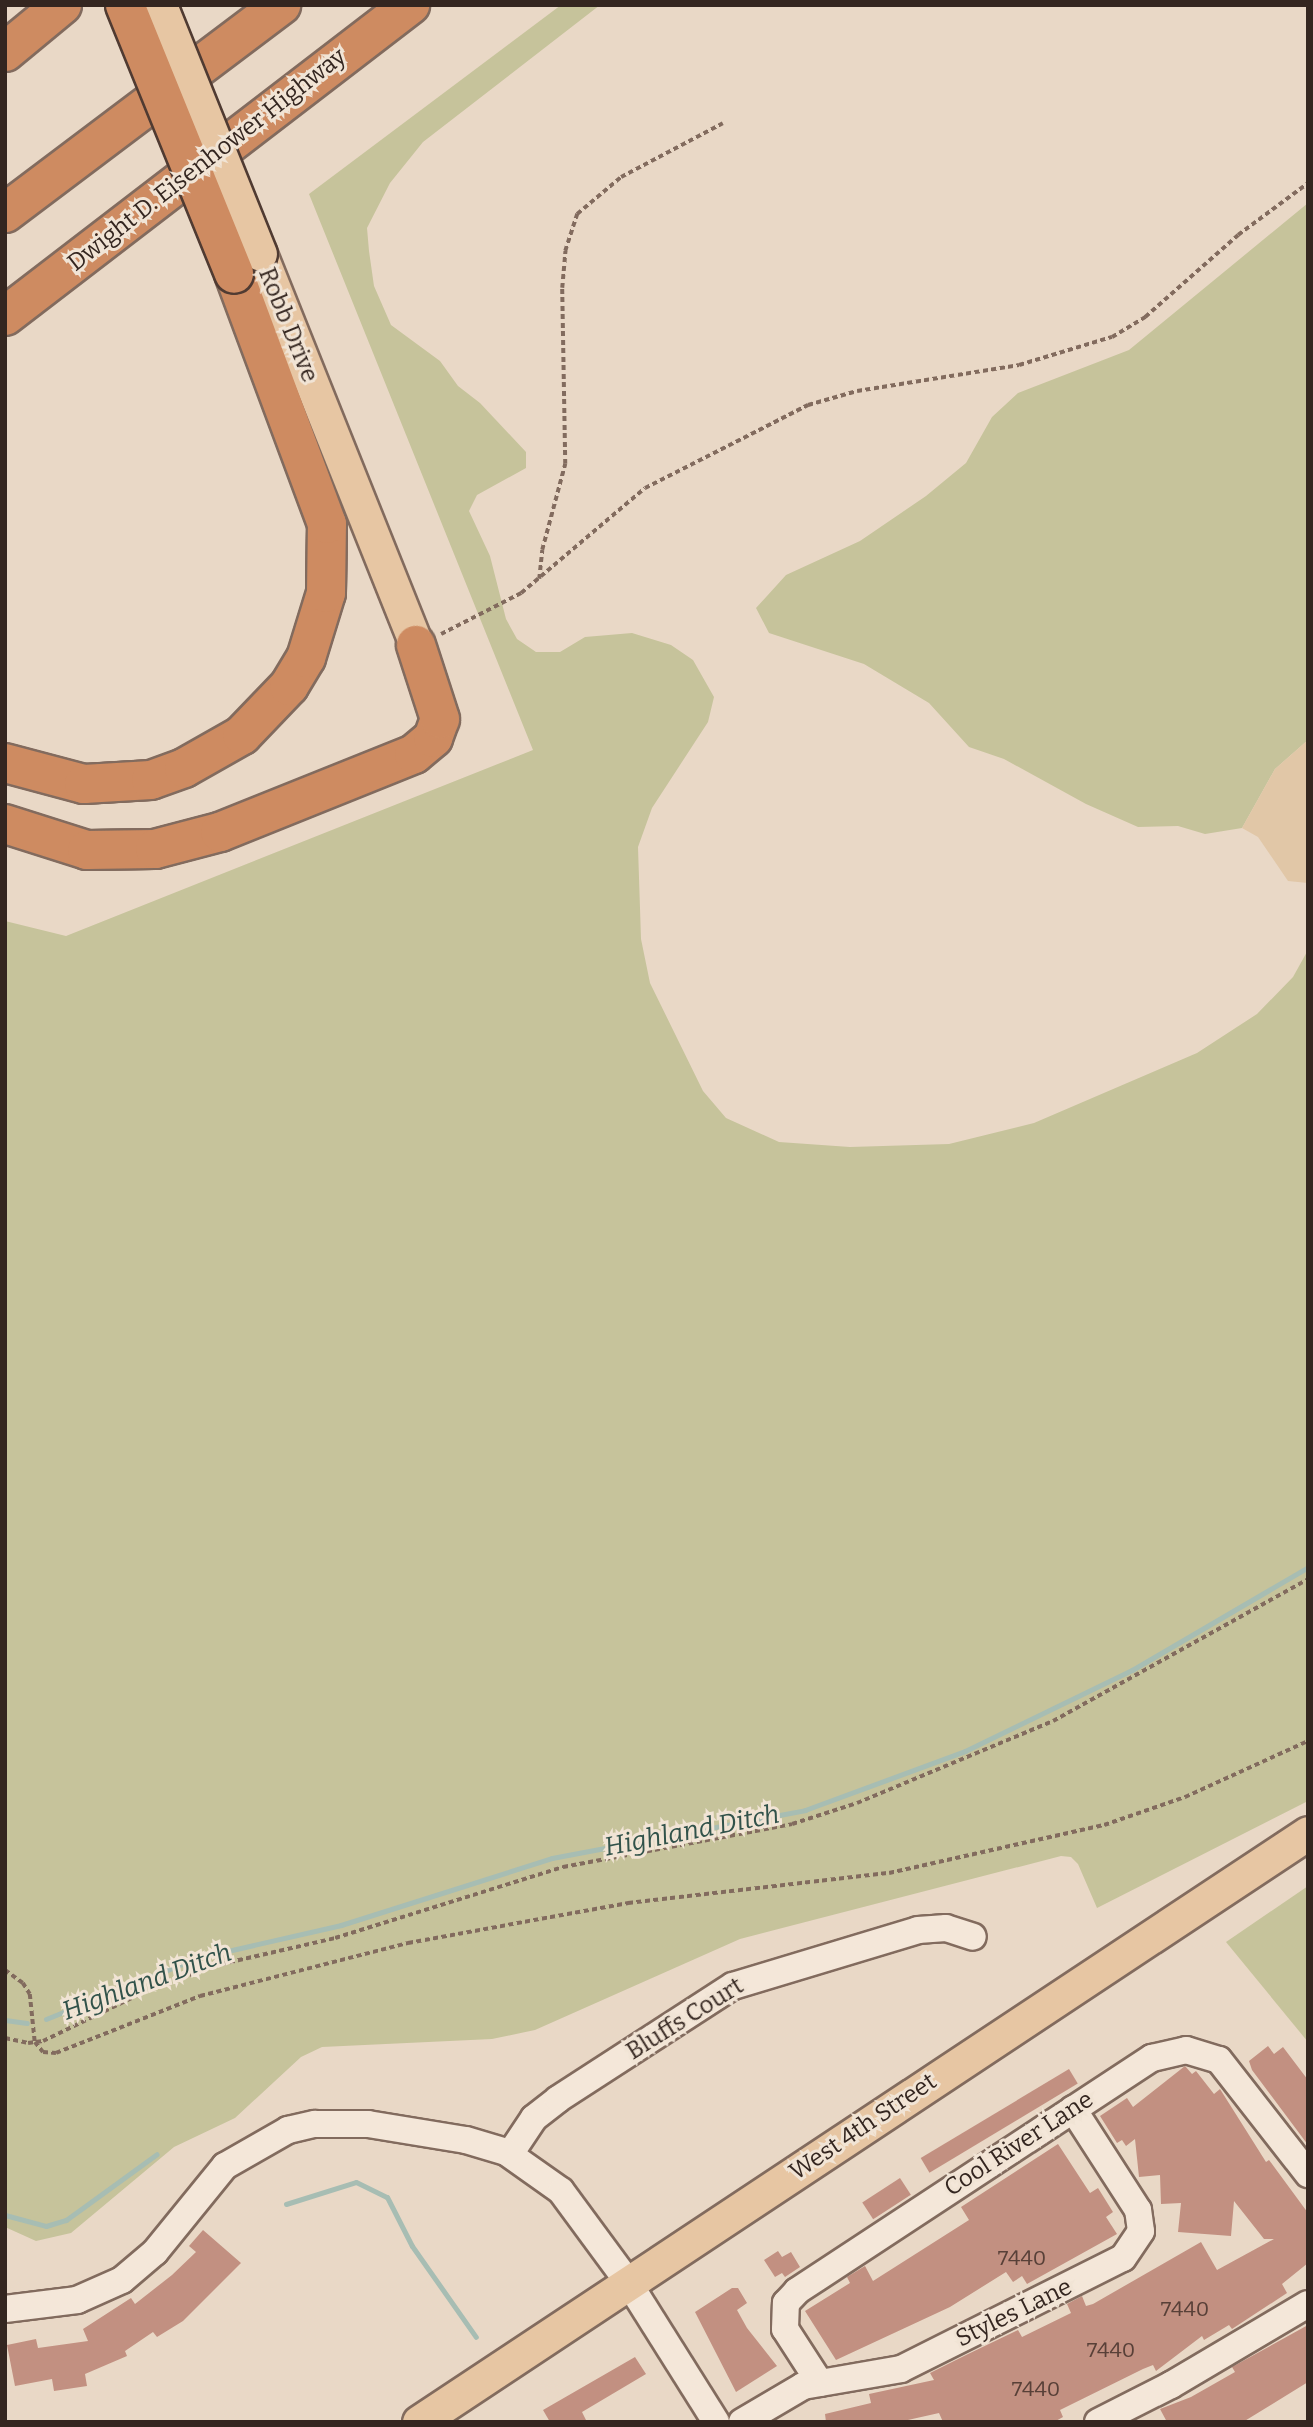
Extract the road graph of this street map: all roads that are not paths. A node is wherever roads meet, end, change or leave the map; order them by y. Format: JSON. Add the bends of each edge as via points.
{"nodes":[{"id":1,"x":125,"y":5,"type":"edge"},
{"id":2,"x":160,"y":5,"type":"edge"},
{"id":3,"x":281,"y":5,"type":"edge"},
{"id":4,"x":410,"y":5,"type":"edge"},
{"id":5,"x":53,"y":9,"type":"edge"},
{"id":6,"x":5,"y":52,"type":"edge"},
{"id":7,"x":295,"y":93,"type":"junction"},
{"id":8,"x":5,"y":213,"type":"edge"},
{"id":9,"x":247,"y":264,"type":"junction"},
{"id":10,"x":5,"y":316,"type":"edge"},
{"id":11,"x":5,"y":338,"type":"edge"},
{"id":12,"x":416,"y":645,"type":"joint"},
{"id":13,"x":5,"y":763,"type":"edge"},
{"id":14,"x":5,"y":824,"type":"edge"},
{"id":15,"x":1308,"y":1833,"type":"edge"},
{"id":16,"x":973,"y":1937,"type":"dead end"},
{"id":17,"x":1073,"y":2109,"type":"junction"},
{"id":18,"x":510,"y":2154,"type":"junction"},
{"id":19,"x":1308,"y":2174,"type":"edge"},
{"id":20,"x":628,"y":2282,"type":"junction"},
{"id":21,"x":1308,"y":2304,"type":"edge"},
{"id":22,"x":5,"y":2309,"type":"edge"},
{"id":23,"x":820,"y":2383,"type":"junction"},
{"id":24,"x":419,"y":2422,"type":"edge"},
{"id":25,"x":716,"y":2422,"type":"edge"},
{"id":26,"x":742,"y":2422,"type":"edge"},
{"id":27,"x":1098,"y":2422,"type":"edge"}],
"edges":[{"from":1,"to":9,"type":"highway","bridge":true},
{"from":2,"to":9,"type":"main road","name":"Robb Drive","bridge":true},
{"from":3,"to":8,"type":"highway"},
{"from":4,"to":7,"type":"highway","name":"Dwight D. Eisenhower Highway"},
{"from":5,"to":6,"type":"highway"},
{"from":7,"to":10,"type":"highway","name":"Dwight D. Eisenhower Highway"},
{"from":7,"to":11,"type":"highway","via":[[261,142]]},
{"from":9,"to":12,"type":"main road","name":"Robb Drive"},
{"from":9,"to":13,"type":"highway","via":[[327,524],[326,593],[306,658],[289,686],[242,735],[184,768],[140,781],[85,784]]},
{"from":12,"to":14,"type":"highway","via":[[440,719],[433,738],[414,754],[220,832],[155,849],[87,850]]},
{"from":15,"to":20,"type":"main road","name":"West 4th Street"},
{"from":16,"to":18,"type":"street","name":"Bluffs Court","via":[[946,1928],[918,1930],[733,1986],[558,2099],[534,2118]]},
{"from":17,"to":19,"type":"street","name":"Cool River Lane","via":[[1152,2058],[1186,2050],[1204,2053],[1232,2073]]},
{"from":17,"to":23,"type":"street","name":"Cool River Lane","via":[[797,2291],[786,2303],[785,2329]]},
{"from":17,"to":23,"type":"street","name":"Styles Lane","via":[[1138,2210],[1141,2231],[1131,2250],[1110,2265],[901,2369]]},
{"from":18,"to":20,"type":"street","via":[[561,2191]]},
{"from":18,"to":22,"type":"street","via":[[466,2140],[368,2124],[315,2124],[288,2130],[225,2165],[155,2252],[122,2280],[77,2300]]},
{"from":20,"to":24,"type":"main road","name":"West 4th Street"},
{"from":20,"to":25,"type":"street"},
{"from":21,"to":27,"type":"street","via":[[1171,2385]]},
{"from":23,"to":26,"type":"street","name":"Styles Lane","via":[[793,2390]]}]}
